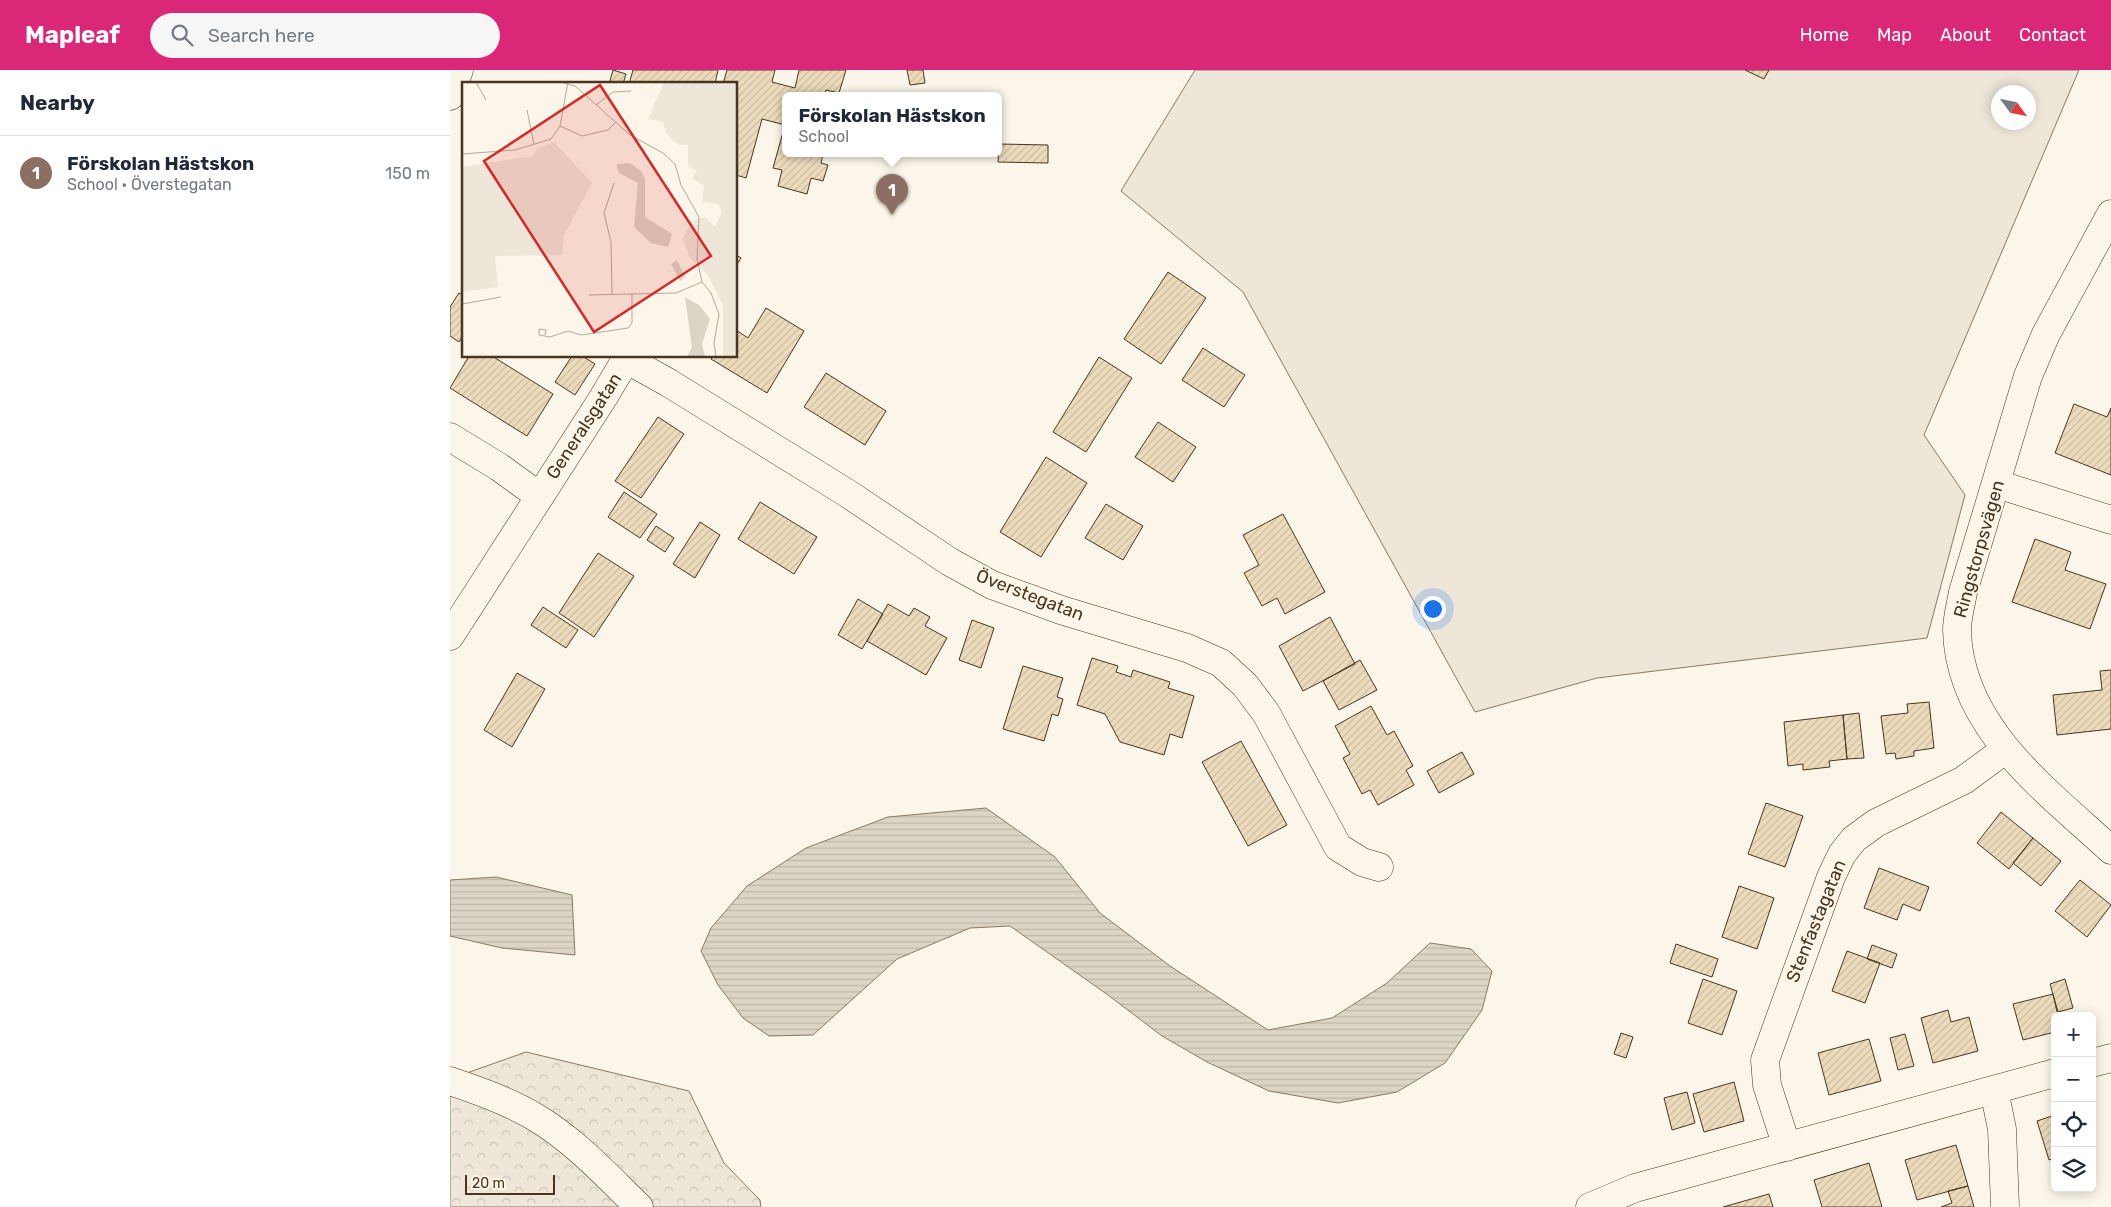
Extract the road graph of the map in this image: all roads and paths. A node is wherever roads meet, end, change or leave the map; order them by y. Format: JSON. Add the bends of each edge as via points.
{"nodes":[{"id":1,"x":459,"y":70,"type":"edge"},
{"id":2,"x":450,"y":96,"type":"edge"},
{"id":3,"x":2111,"y":214,"type":"edge"},
{"id":4,"x":627,"y":358,"type":"edge"},
{"id":5,"x":450,"y":436,"type":"edge"},
{"id":6,"x":1997,"y":484,"type":"junction"},
{"id":7,"x":539,"y":496,"type":"junction"},
{"id":8,"x":2111,"y":520,"type":"edge"},
{"id":9,"x":450,"y":636,"type":"edge"},
{"id":10,"x":2006,"y":749,"type":"junction"},
{"id":11,"x":2111,"y":850,"type":"edge"},
{"id":12,"x":1379,"y":867,"type":"dead end"},
{"id":13,"x":2111,"y":1058,"type":"edge"},
{"id":14,"x":2096,"y":1062,"type":"edge"},
{"id":15,"x":2051,"y":1074,"type":"edge"},
{"id":16,"x":450,"y":1081,"type":"edge"},
{"id":17,"x":1994,"y":1090,"type":"junction"},
{"id":18,"x":1788,"y":1147,"type":"junction"},
{"id":19,"x":639,"y":1207,"type":"edge"},
{"id":20,"x":1590,"y":1207,"type":"edge"},
{"id":21,"x":2005,"y":1207,"type":"edge"}],
"edges":[{"from":1,"to":2,"type":"street"},
{"from":3,"to":6,"type":"street","name":"Ringstorpsvägen","via":[[2042,342],[2028,376]]},
{"from":4,"to":7,"type":"street","name":"Generalsgatan"},
{"from":4,"to":12,"type":"street","name":"Överstegatan","via":[[839,487],[950,562],[992,585],[1061,610],[1187,648],[1221,663],[1245,685],[1266,713],[1338,847],[1362,862]]},
{"from":5,"to":7,"type":"street","name":"Generalsgatan"},
{"from":6,"to":8,"type":"street"},
{"from":6,"to":10,"type":"street","name":"Ringstorpsvägen","via":[[1962,592],[1957,628],[1967,688],[1981,715]]},
{"from":7,"to":9,"type":"street","name":"Generalsgatan"},
{"from":10,"to":11,"type":"street","name":"Ringstorpsvägen"},
{"from":10,"to":18,"type":"street","name":"Stenfastagatan","via":[[1964,780],[1876,823],[1854,839],[1842,854],[1764,1060],[1767,1085]]},
{"from":13,"to":14,"type":"street"},
{"from":15,"to":17,"type":"street"},
{"from":16,"to":19,"type":"street","via":[[489,1094],[535,1117],[591,1159]]},
{"from":17,"to":18,"type":"street"},
{"from":17,"to":21,"type":"street","via":[[2002,1129]]},
{"from":18,"to":20,"type":"street","via":[[1635,1188]]}]}
